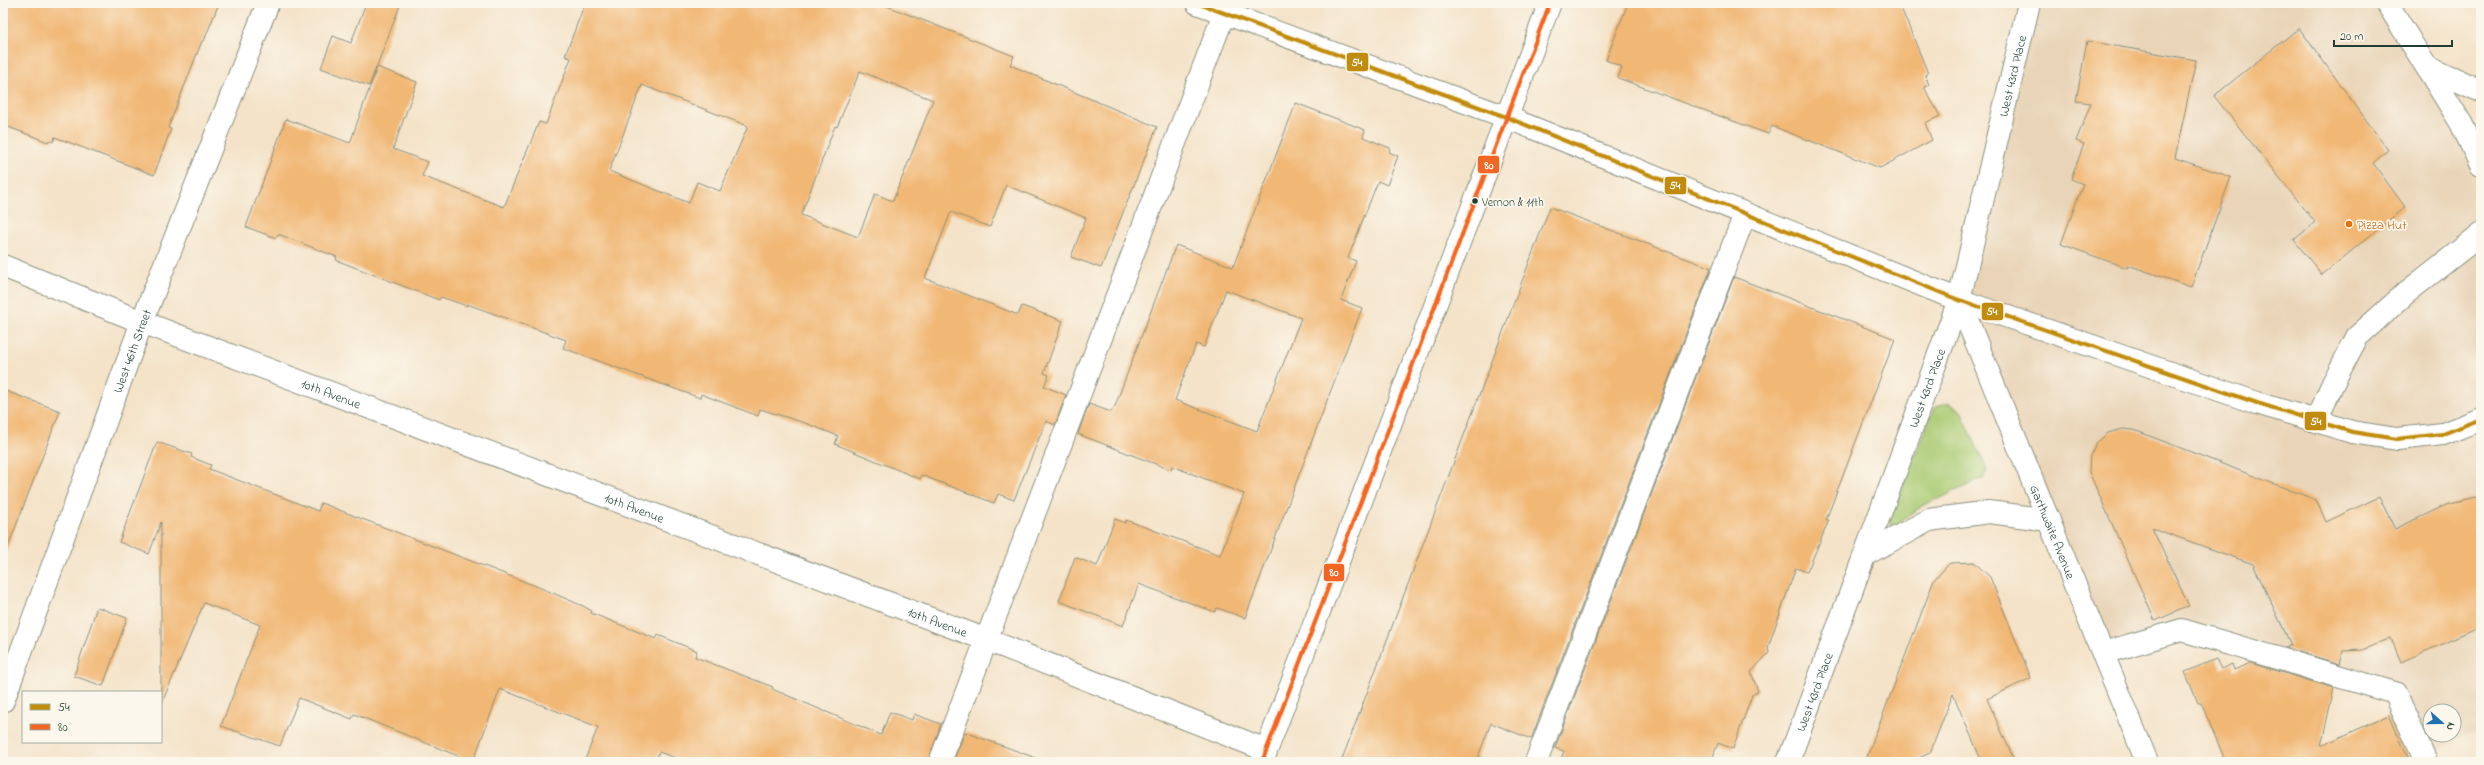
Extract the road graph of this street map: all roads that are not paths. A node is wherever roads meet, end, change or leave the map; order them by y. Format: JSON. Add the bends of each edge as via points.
{"nodes":[{"id":1,"x":268,"y":3,"type":"edge"},
{"id":2,"x":1197,"y":3,"type":"edge"},
{"id":3,"x":1550,"y":3,"type":"edge"},
{"id":4,"x":2030,"y":3,"type":"edge"},
{"id":5,"x":2387,"y":3,"type":"edge"},
{"id":6,"x":1226,"y":8,"type":"edge"},
{"id":7,"x":2426,"y":66,"type":"junction"},
{"id":8,"x":2481,"y":91,"type":"edge"},
{"id":9,"x":1506,"y":117,"type":"junction"},
{"id":10,"x":2481,"y":165,"type":"edge"},
{"id":11,"x":1745,"y":214,"type":"junction"},
{"id":12,"x":2481,"y":234,"type":"edge"},
{"id":13,"x":3,"y":266,"type":"edge"},
{"id":14,"x":1960,"y":300,"type":"junction"},
{"id":15,"x":142,"y":322,"type":"junction"},
{"id":16,"x":2481,"y":419,"type":"edge"},
{"id":17,"x":2316,"y":421,"type":"junction"},
{"id":18,"x":2049,"y":520,"type":"junction"},
{"id":19,"x":1866,"y":554,"type":"junction"},
{"id":20,"x":987,"y":640,"type":"junction"},
{"id":21,"x":2103,"y":653,"type":"junction"},
{"id":22,"x":3,"y":701,"type":"edge"},
{"id":23,"x":1264,"y":756,"type":"edge"},
{"id":24,"x":940,"y":762,"type":"edge"},
{"id":25,"x":1536,"y":762,"type":"edge"},
{"id":26,"x":1788,"y":762,"type":"edge"},
{"id":27,"x":2147,"y":762,"type":"edge"},
{"id":28,"x":2426,"y":762,"type":"edge"}],
"edges":[{"from":1,"to":15,"type":"street","name":"West 46th Street"},
{"from":2,"to":6,"type":"street"},
{"from":3,"to":9,"type":"street"},
{"from":4,"to":14,"type":"street","name":"West 43rd Place"},
{"from":5,"to":7,"type":"street"},
{"from":6,"to":9,"type":"street"},
{"from":6,"to":20,"type":"street"},
{"from":7,"to":8,"type":"street"},
{"from":7,"to":10,"type":"street","via":[[2461,123]]},
{"from":9,"to":11,"type":"street"},
{"from":9,"to":23,"type":"street"},
{"from":11,"to":14,"type":"street"},
{"from":11,"to":25,"type":"street"},
{"from":12,"to":17,"type":"street","via":[[2406,293],[2357,337]]},
{"from":13,"to":15,"type":"street","name":"10th Avenue"},
{"from":14,"to":17,"type":"street"},
{"from":14,"to":18,"type":"street","name":"Garthwaite Avenue"},
{"from":14,"to":19,"type":"street","name":"West 43rd Place"},
{"from":15,"to":20,"type":"street","name":"10th Avenue"},
{"from":15,"to":22,"type":"street","name":"West 46th Street"},
{"from":16,"to":17,"type":"street","via":[[2443,434],[2398,439],[2352,432]]},
{"from":18,"to":19,"type":"street","via":[[1989,512],[1929,520]]},
{"from":18,"to":21,"type":"street","name":"Garthwaite Avenue"},
{"from":19,"to":26,"type":"street","name":"West 43rd Place"},
{"from":20,"to":23,"type":"street","name":"10th Avenue"},
{"from":20,"to":24,"type":"street"},
{"from":21,"to":27,"type":"street","name":"Garthwaite Avenue"},
{"from":21,"to":28,"type":"street","via":[[2182,630],[2395,693]]}]}
